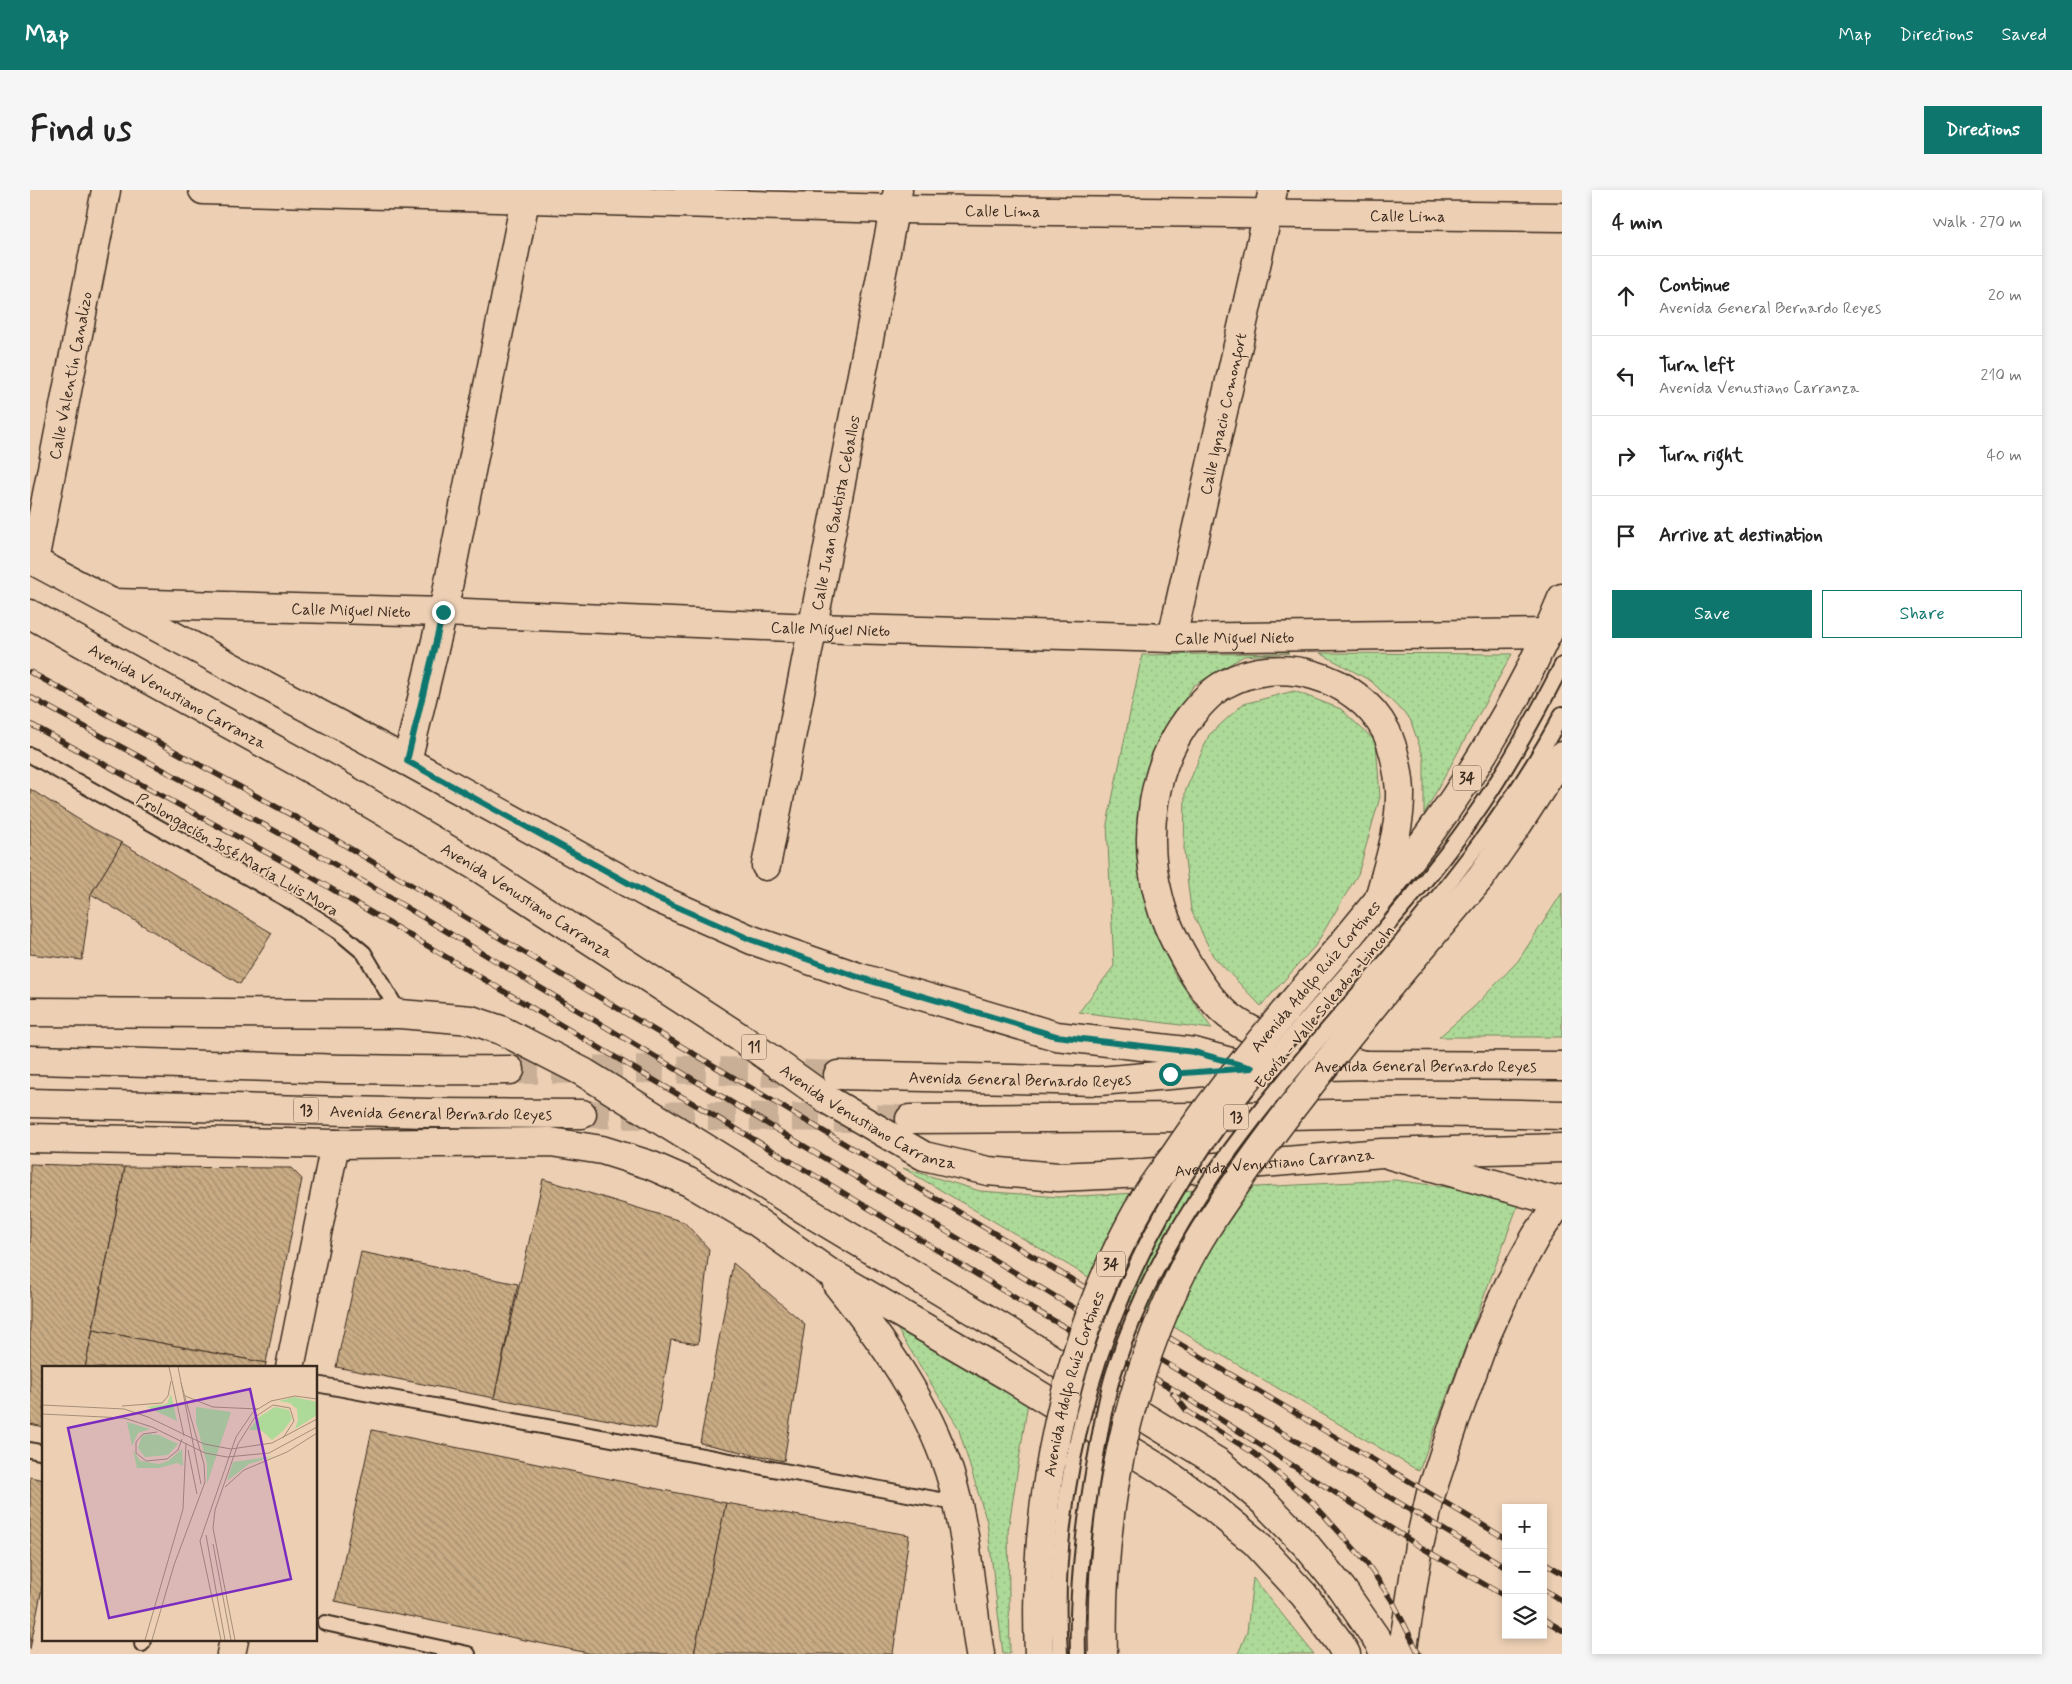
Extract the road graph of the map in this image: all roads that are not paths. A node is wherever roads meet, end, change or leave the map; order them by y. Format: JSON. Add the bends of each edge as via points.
{"nodes":[{"id":1,"x":106,"y":190,"type":"edge"},
{"id":2,"x":203,"y":190,"type":"edge"},
{"id":3,"x":526,"y":195,"type":"edge"},
{"id":4,"x":896,"y":200,"type":"edge"},
{"id":5,"x":1270,"y":202,"type":"edge"},
{"id":6,"x":1562,"y":217,"type":"edge"},
{"id":7,"x":32,"y":560,"type":"edge"},
{"id":8,"x":1562,"y":598,"type":"edge"},
{"id":9,"x":114,"y":603,"type":"junction"},
{"id":10,"x":443,"y":612,"type":"junction"},
{"id":11,"x":30,"y":614,"type":"edge"},
{"id":12,"x":813,"y":628,"type":"junction"},
{"id":13,"x":1548,"y":633,"type":"junction"},
{"id":14,"x":1172,"y":638,"type":"junction"},
{"id":15,"x":1562,"y":665,"type":"edge"},
{"id":16,"x":1562,"y":714,"type":"edge"},
{"id":17,"x":30,"y":756,"type":"edge"},
{"id":18,"x":1562,"y":756,"type":"edge"},
{"id":19,"x":407,"y":761,"type":"junction"},
{"id":20,"x":766,"y":866,"type":"dead end"},
{"id":21,"x":1378,"y":899,"type":"junction"},
{"id":22,"x":1354,"y":948,"type":"junction"},
{"id":23,"x":1382,"y":980,"type":"junction"},
{"id":24,"x":30,"y":1012,"type":"edge"},
{"id":25,"x":400,"y":1014,"type":"junction"},
{"id":26,"x":30,"y":1060,"type":"edge"},
{"id":27,"x":1364,"y":1065,"type":"junction"},
{"id":28,"x":1562,"y":1066,"type":"edge"},
{"id":29,"x":1252,"y":1068,"type":"junction"},
{"id":30,"x":510,"y":1070,"type":"tunnel mouth"},
{"id":31,"x":838,"y":1075,"type":"tunnel mouth"},
{"id":32,"x":30,"y":1103,"type":"edge"},
{"id":33,"x":582,"y":1114,"type":"tunnel mouth"},
{"id":34,"x":1562,"y":1114,"type":"edge"},
{"id":35,"x":910,"y":1119,"type":"tunnel mouth"},
{"id":36,"x":30,"y":1138,"type":"edge"},
{"id":37,"x":334,"y":1144,"type":"junction"},
{"id":38,"x":1562,"y":1148,"type":"edge"},
{"id":39,"x":1382,"y":1153,"type":"junction"},
{"id":40,"x":1561,"y":1201,"type":"edge"},
{"id":41,"x":827,"y":1271,"type":"junction"},
{"id":42,"x":290,"y":1366,"type":"edge"},
{"id":43,"x":318,"y":1384,"type":"edge"},
{"id":44,"x":956,"y":1503,"type":"junction"},
{"id":45,"x":326,"y":1623,"type":"dead end"},
{"id":46,"x":468,"y":1654,"type":"edge"},
{"id":47,"x":980,"y":1654,"type":"edge"},
{"id":48,"x":1039,"y":1654,"type":"edge"},
{"id":49,"x":1060,"y":1654,"type":"edge"},
{"id":50,"x":1078,"y":1654,"type":"edge"},
{"id":51,"x":1103,"y":1654,"type":"edge"},
{"id":52,"x":1346,"y":1654,"type":"edge"},
{"id":53,"x":1385,"y":1654,"type":"edge"},
{"id":54,"x":1402,"y":1654,"type":"edge"}],
"edges":[{"from":1,"to":7,"type":"main road","name":"Calle Valentín Canalizo"},
{"from":2,"to":3,"type":"main road","name":"Calle Lima"},
{"from":3,"to":4,"type":"main road","name":"Calle Lima"},
{"from":3,"to":10,"type":"main road"},
{"from":4,"to":5,"type":"main road","name":"Calle Lima"},
{"from":4,"to":12,"type":"main road","name":"Calle Juan Bautista Ceballos"},
{"from":5,"to":6,"type":"main road","name":"Calle Lima"},
{"from":5,"to":14,"type":"main road","name":"Calle Ignacio Comonfort"},
{"from":7,"to":9,"type":"main road"},
{"from":8,"to":13,"type":"main road","name":"Avenida Adolfo Ruíz Cortines","number":"34"},
{"from":9,"to":10,"type":"main road","name":"Calle Miguel Nieto"},
{"from":9,"to":19,"type":"main road"},
{"from":10,"to":12,"type":"main road","name":"Calle Miguel Nieto"},
{"from":10,"to":19,"type":"main road"},
{"from":11,"to":39,"type":"main road","name":"Avenida Venustiano Carranza","number":"11","via":[[332,781],[481,869],[744,1040],[828,1100],[924,1156],[988,1171],[1058,1177]]},
{"from":12,"to":14,"type":"main road","name":"Calle Miguel Nieto"},
{"from":12,"to":20,"type":"main road","name":"Calle Juan Bautista Ceballos"},
{"from":13,"to":14,"type":"main road","name":"Calle Miguel Nieto"},
{"from":13,"to":21,"type":"main road","name":"Avenida Adolfo Ruíz Cortines","number":"34","via":[[1472,770],[1430,834]]},
{"from":15,"to":22,"type":"lane","via":[[1528,730],[1484,802],[1436,868]]},
{"from":16,"to":23,"type":"lane","name":"Ecovía - Valle Soleado a Lincoln","via":[[1543,751],[1481,843]]},
{"from":17,"to":25,"type":"lane","name":"Prolongación José María Luis Mora","via":[[295,904],[339,932],[364,953]]},
{"from":18,"to":23,"type":"main road","via":[[1480,876]]},
{"from":19,"to":29,"type":"main road","via":[[650,895],[752,940],[858,977],[1056,1036],[1194,1052]]},
{"from":21,"to":22,"type":"main road","name":"Avenida Adolfo Ruíz Cortines","number":"34"},
{"from":21,"to":27,"type":"main road","via":[[1397,829],[1400,791],[1386,732],[1369,708],[1344,688],[1315,674],[1285,669],[1254,672],[1224,684],[1198,707],[1179,730],[1163,765],[1153,809],[1151,849],[1158,898],[1174,939],[1193,974],[1229,1016],[1282,1042]]},
{"from":22,"to":48,"type":"main road","name":"Avenida Adolfo Ruíz Cortines","number":"34","bridge":true,"via":[[1222,1088],[1144,1200],[1117,1250],[1095,1300],[1073,1369],[1046,1491],[1038,1573]]},
{"from":22,"to":49,"type":"lane","bridge":true,"via":[[1206,1144],[1167,1206],[1134,1269],[1112,1322],[1084,1408],[1069,1485],[1057,1609]]},
{"from":23,"to":50,"type":"lane","name":"Ecovía - Valle Soleado a Lincoln","bridge":true,"via":[[1278,1086],[1211,1175],[1166,1248],[1137,1309],[1114,1370],[1086,1512],[1077,1622]]},
{"from":23,"to":51,"type":"main road","bridge":true,"via":[[1219,1208],[1168,1300],[1132,1404],[1117,1473],[1106,1547]]},
{"from":24,"to":25,"type":"main road"},
{"from":25,"to":53,"type":"main road","via":[[471,1020],[501,1030],[583,1072],[1219,1463],[1306,1545],[1342,1589]]},
{"from":26,"to":30,"type":"main road","via":[[420,1071]]},
{"from":27,"to":28,"type":"main road","name":"Avenida General Bernardo Reyes"},
{"from":27,"to":29,"type":"main road","name":"Avenida General Bernardo Reyes"},
{"from":29,"to":31,"type":"main road","name":"Avenida General Bernardo Reyes","via":[[1099,1081]]},
{"from":32,"to":33,"type":"main road","name":"Avenida General Bernardo Reyes","number":"13"},
{"from":34,"to":35,"type":"main road","number":"13","via":[[1427,1112],[1198,1118]]},
{"from":36,"to":37,"type":"main road"},
{"from":37,"to":41,"type":"main road","via":[[523,1141],[602,1150],[689,1182],[757,1222]]},
{"from":37,"to":42,"type":"main road"},
{"from":38,"to":39,"type":"main road","name":"Avenida Venustiano Carranza","number":"11"},
{"from":39,"to":40,"type":"main road"},
{"from":40,"to":54,"type":"main road","via":[[1536,1236],[1509,1285],[1485,1338],[1457,1415],[1419,1546]]},
{"from":41,"to":44,"type":"main road","via":[[870,1325],[924,1411],[949,1472]]},
{"from":41,"to":52,"type":"main road","via":[[1160,1468],[1204,1500],[1255,1542],[1304,1595]]},
{"from":43,"to":44,"type":"lane"},
{"from":44,"to":47,"type":"main road","via":[[962,1522]]},
{"from":45,"to":46,"type":"lane"}]}
